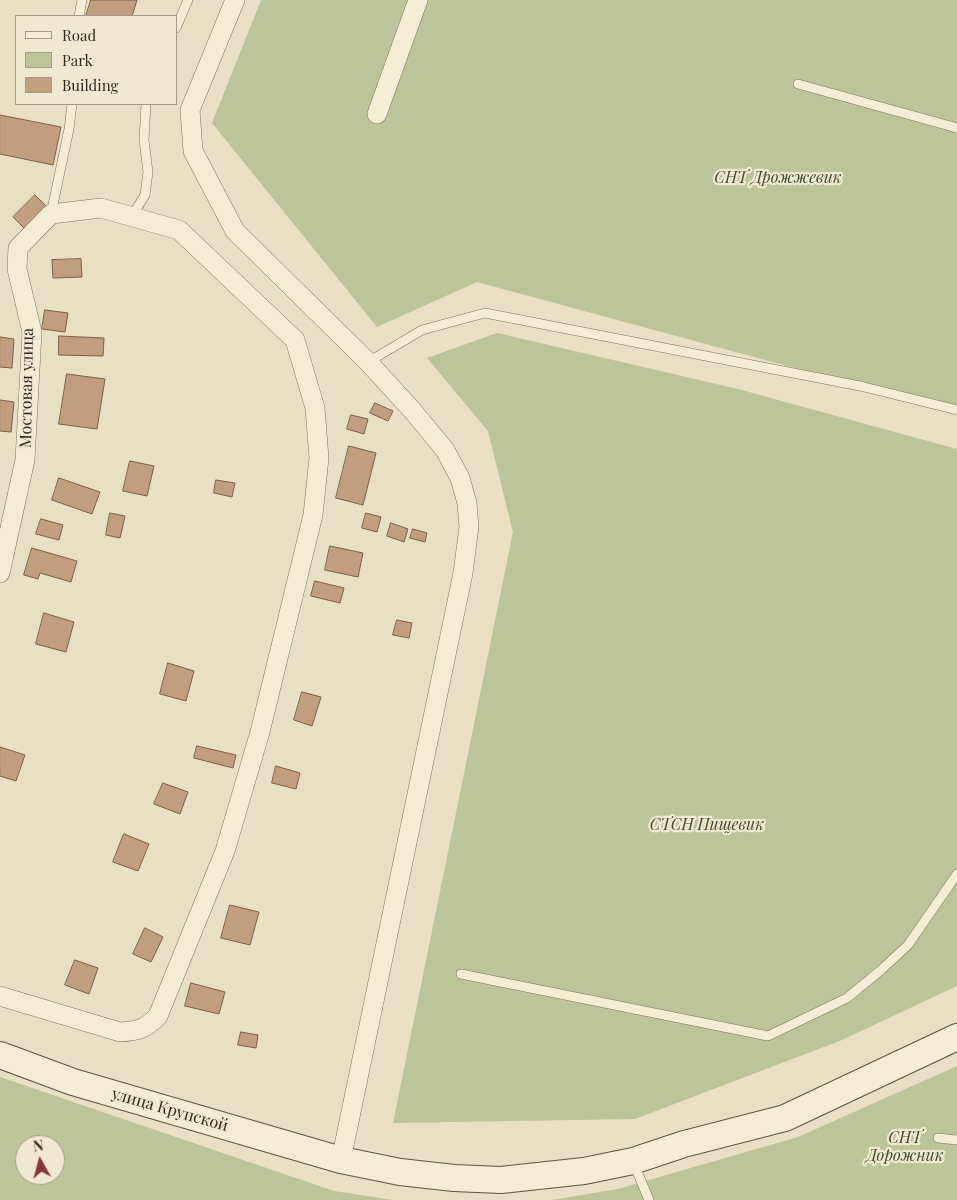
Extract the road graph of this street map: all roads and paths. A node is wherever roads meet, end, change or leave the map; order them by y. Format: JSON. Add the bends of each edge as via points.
{"nodes":[{"id":1,"x":82,"y":0,"type":"edge"},
{"id":2,"x":188,"y":0,"type":"edge"},
{"id":3,"x":235,"y":0,"type":"edge"},
{"id":4,"x":418,"y":0,"type":"edge"},
{"id":5,"x":79,"y":15,"type":"edge"},
{"id":6,"x":178,"y":23,"type":"edge"},
{"id":7,"x":798,"y":84,"type":"dead end"},
{"id":8,"x":72,"y":105,"type":"edge"},
{"id":9,"x":146,"y":105,"type":"edge"},
{"id":10,"x":377,"y":114,"type":"dead end"},
{"id":11,"x":957,"y":128,"type":"edge"},
{"id":12,"x":51,"y":214,"type":"junction"},
{"id":13,"x":132,"y":216,"type":"junction"},
{"id":14,"x":8,"y":270,"type":"edge"},
{"id":15,"x":368,"y":362,"type":"junction"},
{"id":16,"x":957,"y":410,"type":"edge"},
{"id":17,"x":0,"y":573,"type":"edge"},
{"id":18,"x":957,"y":874,"type":"edge"},
{"id":19,"x":460,"y":974,"type":"dead end"},
{"id":20,"x":0,"y":996,"type":"edge"},
{"id":21,"x":957,"y":1037,"type":"edge"},
{"id":22,"x":0,"y":1055,"type":"edge"},
{"id":23,"x":938,"y":1138,"type":"dead end"},
{"id":24,"x":957,"y":1140,"type":"edge"},
{"id":25,"x":341,"y":1160,"type":"junction"},
{"id":26,"x":632,"y":1161,"type":"junction"},
{"id":27,"x":649,"y":1200,"type":"edge"}],
"edges":[{"from":1,"to":5,"type":"lane"},
{"from":2,"to":6,"type":"lane"},
{"from":3,"to":15,"type":"street","via":[[190,110],[192,151],[235,231]]},
{"from":4,"to":10,"type":"street"},
{"from":7,"to":11,"type":"lane"},
{"from":8,"to":12,"type":"lane"},
{"from":9,"to":13,"type":"lane","via":[[144,140],[148,172],[145,195]]},
{"from":12,"to":13,"type":"street","via":[[101,208]]},
{"from":12,"to":14,"type":"street","name":"Мостовая улица","via":[[18,248]]},
{"from":13,"to":20,"type":"street","via":[[179,230],[295,340],[315,408],[319,458],[312,515],[260,732],[225,851],[158,1016],[147,1027],[120,1032]]},
{"from":14,"to":17,"type":"street","name":"Мостовая улица","via":[[32,332],[25,460]]},
{"from":15,"to":16,"type":"lane","via":[[422,330],[485,313],[860,386]]},
{"from":15,"to":25,"type":"street","via":[[445,450],[460,478],[469,527],[463,573]]},
{"from":18,"to":19,"type":"lane","via":[[908,945],[881,970],[847,998],[768,1036]]},
{"from":21,"to":26,"type":"street","name":"улица Крупской","via":[[785,1118]]},
{"from":22,"to":25,"type":"street","name":"улица Крупской","via":[[73,1082]]},
{"from":23,"to":24,"type":"lane"},
{"from":25,"to":26,"type":"street","name":"улица Крупской","via":[[400,1172],[501,1180],[584,1171]]},
{"from":26,"to":27,"type":"lane"}]}
